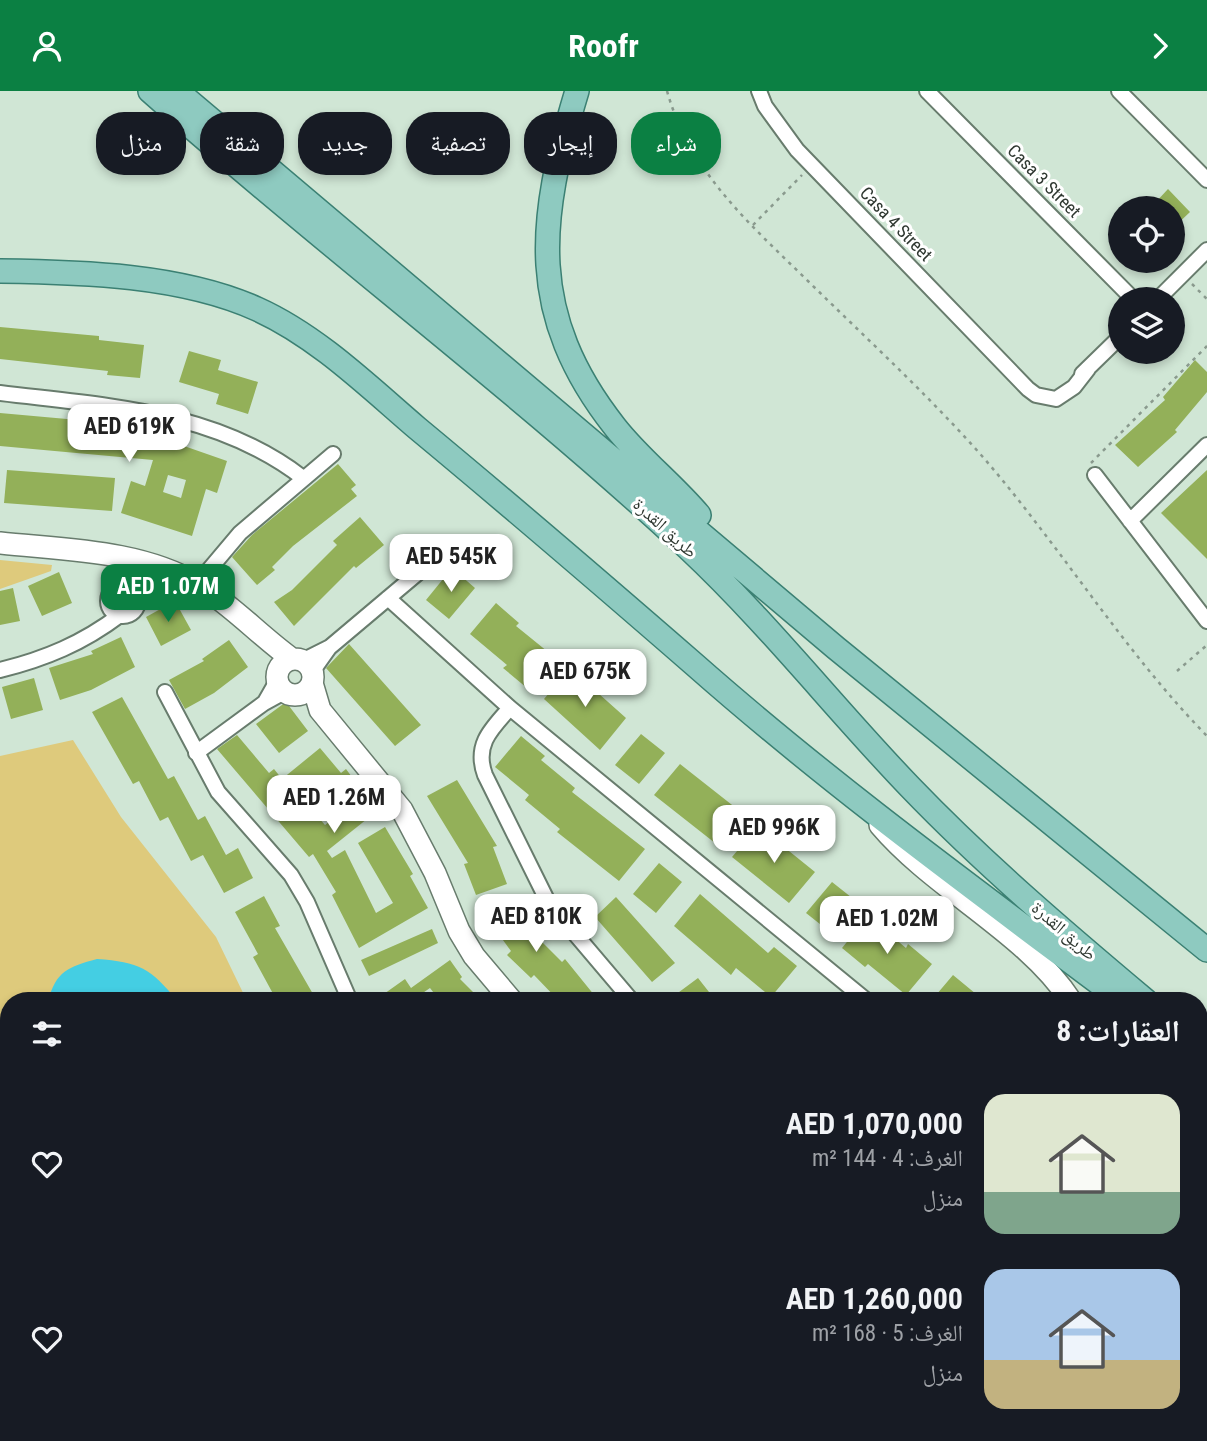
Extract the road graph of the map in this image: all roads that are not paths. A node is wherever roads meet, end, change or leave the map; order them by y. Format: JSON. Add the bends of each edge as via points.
{"nodes":[{"id":1,"x":150,"y":91,"type":"edge"},
{"id":2,"x":177,"y":91,"type":"edge"},
{"id":3,"x":577,"y":91,"type":"edge"},
{"id":4,"x":759,"y":91,"type":"edge"},
{"id":5,"x":927,"y":91,"type":"edge"},
{"id":6,"x":1119,"y":91,"type":"edge"},
{"id":7,"x":200,"y":122,"type":"edge"},
{"id":8,"x":200,"y":124,"type":"edge"},
{"id":9,"x":260,"y":175,"type":"edge"},
{"id":10,"x":263,"y":175,"type":"edge"},
{"id":11,"x":1207,"y":180,"type":"edge"},
{"id":12,"x":1207,"y":250,"type":"edge"},
{"id":13,"x":0,"y":271,"type":"edge"},
{"id":14,"x":1121,"y":287,"type":"edge"},
{"id":15,"x":1170,"y":287,"type":"edge"},
{"id":16,"x":1108,"y":349,"type":"edge"},
{"id":17,"x":0,"y":393,"type":"edge"},
{"id":18,"x":1207,"y":446,"type":"edge"},
{"id":19,"x":333,"y":454,"type":"dead end"},
{"id":20,"x":1095,"y":475,"type":"road end"},
{"id":21,"x":303,"y":478,"type":"junction"},
{"id":22,"x":1130,"y":521,"type":"junction"},
{"id":23,"x":0,"y":543,"type":"edge"},
{"id":24,"x":722,"y":550,"type":"junction"},
{"id":25,"x":438,"y":556,"type":"dead end"},
{"id":26,"x":197,"y":584,"type":"junction"},
{"id":27,"x":388,"y":598,"type":"junction"},
{"id":28,"x":120,"y":615,"type":"dead end"},
{"id":29,"x":1207,"y":621,"type":"edge"},
{"id":30,"x":0,"y":670,"type":"edge"},
{"id":31,"x":294,"y":676,"type":"junction"},
{"id":32,"x":165,"y":692,"type":"dead end"},
{"id":33,"x":510,"y":708,"type":"junction"},
{"id":34,"x":196,"y":753,"type":"junction"},
{"id":35,"x":863,"y":804,"type":"junction"},
{"id":36,"x":1207,"y":950,"type":"edge"},
{"id":37,"x":346,"y":992,"type":"edge"},
{"id":38,"x":504,"y":992,"type":"edge"},
{"id":39,"x":624,"y":992,"type":"edge"},
{"id":40,"x":856,"y":992,"type":"edge"},
{"id":41,"x":1063,"y":992,"type":"edge"},
{"id":42,"x":1111,"y":992,"type":"edge"},
{"id":43,"x":1136,"y":992,"type":"edge"}],
"edges":[{"from":1,"to":8,"type":"main road","name":"طريق القدرة"},
{"from":2,"to":7,"type":"main road","name":"طريق القدرة"},
{"from":3,"to":24,"type":"main road","via":[[558,151],[549,207],[548,269],[556,318],[575,365],[601,408],[631,446],[685,499]]},
{"from":4,"to":16,"type":"street","name":"Casa 4 Street","via":[[783,133],[812,165],[1036,395],[1056,398],[1074,387]]},
{"from":5,"to":14,"type":"street","name":"Casa 3 Street"},
{"from":6,"to":11,"type":"street"},
{"from":9,"to":43,"type":"main road","name":"طريق القدرة","via":[[648,511],[771,632],[945,822]]},
{"from":10,"to":24,"type":"main road","name":"طريق القدرة"},
{"from":12,"to":15,"type":"street"},
{"from":13,"to":35,"type":"main road","via":[[193,288],[240,302],[291,328],[416,426]]},
{"from":17,"to":21,"type":"street","via":[[126,408],[195,423],[244,441]]},
{"from":18,"to":22,"type":"street"},
{"from":19,"to":21,"type":"street"},
{"from":20,"to":22,"type":"street"},
{"from":21,"to":26,"type":"street","via":[[240,533]]},
{"from":22,"to":29,"type":"street"},
{"from":23,"to":26,"type":"street","via":[[132,560]]},
{"from":24,"to":36,"type":"main road","name":"طريق القدرة"},
{"from":25,"to":27,"type":"street"},
{"from":26,"to":31,"type":"street","via":[[237,613]]},
{"from":27,"to":31,"type":"street"},
{"from":27,"to":33,"type":"street"},
{"from":28,"to":30,"type":"street","via":[[75,645]]},
{"from":31,"to":34,"type":"street"},
{"from":31,"to":38,"type":"street","via":[[402,810],[459,931]]},
{"from":32,"to":34,"type":"street"},
{"from":33,"to":39,"type":"street","via":[[484,739],[481,763],[485,775],[548,902]]},
{"from":33,"to":40,"type":"street"},
{"from":34,"to":37,"type":"street","via":[[218,792],[291,875]]},
{"from":35,"to":41,"type":"street","via":[[914,861],[1034,958]]},
{"from":35,"to":42,"type":"main road"}]}
